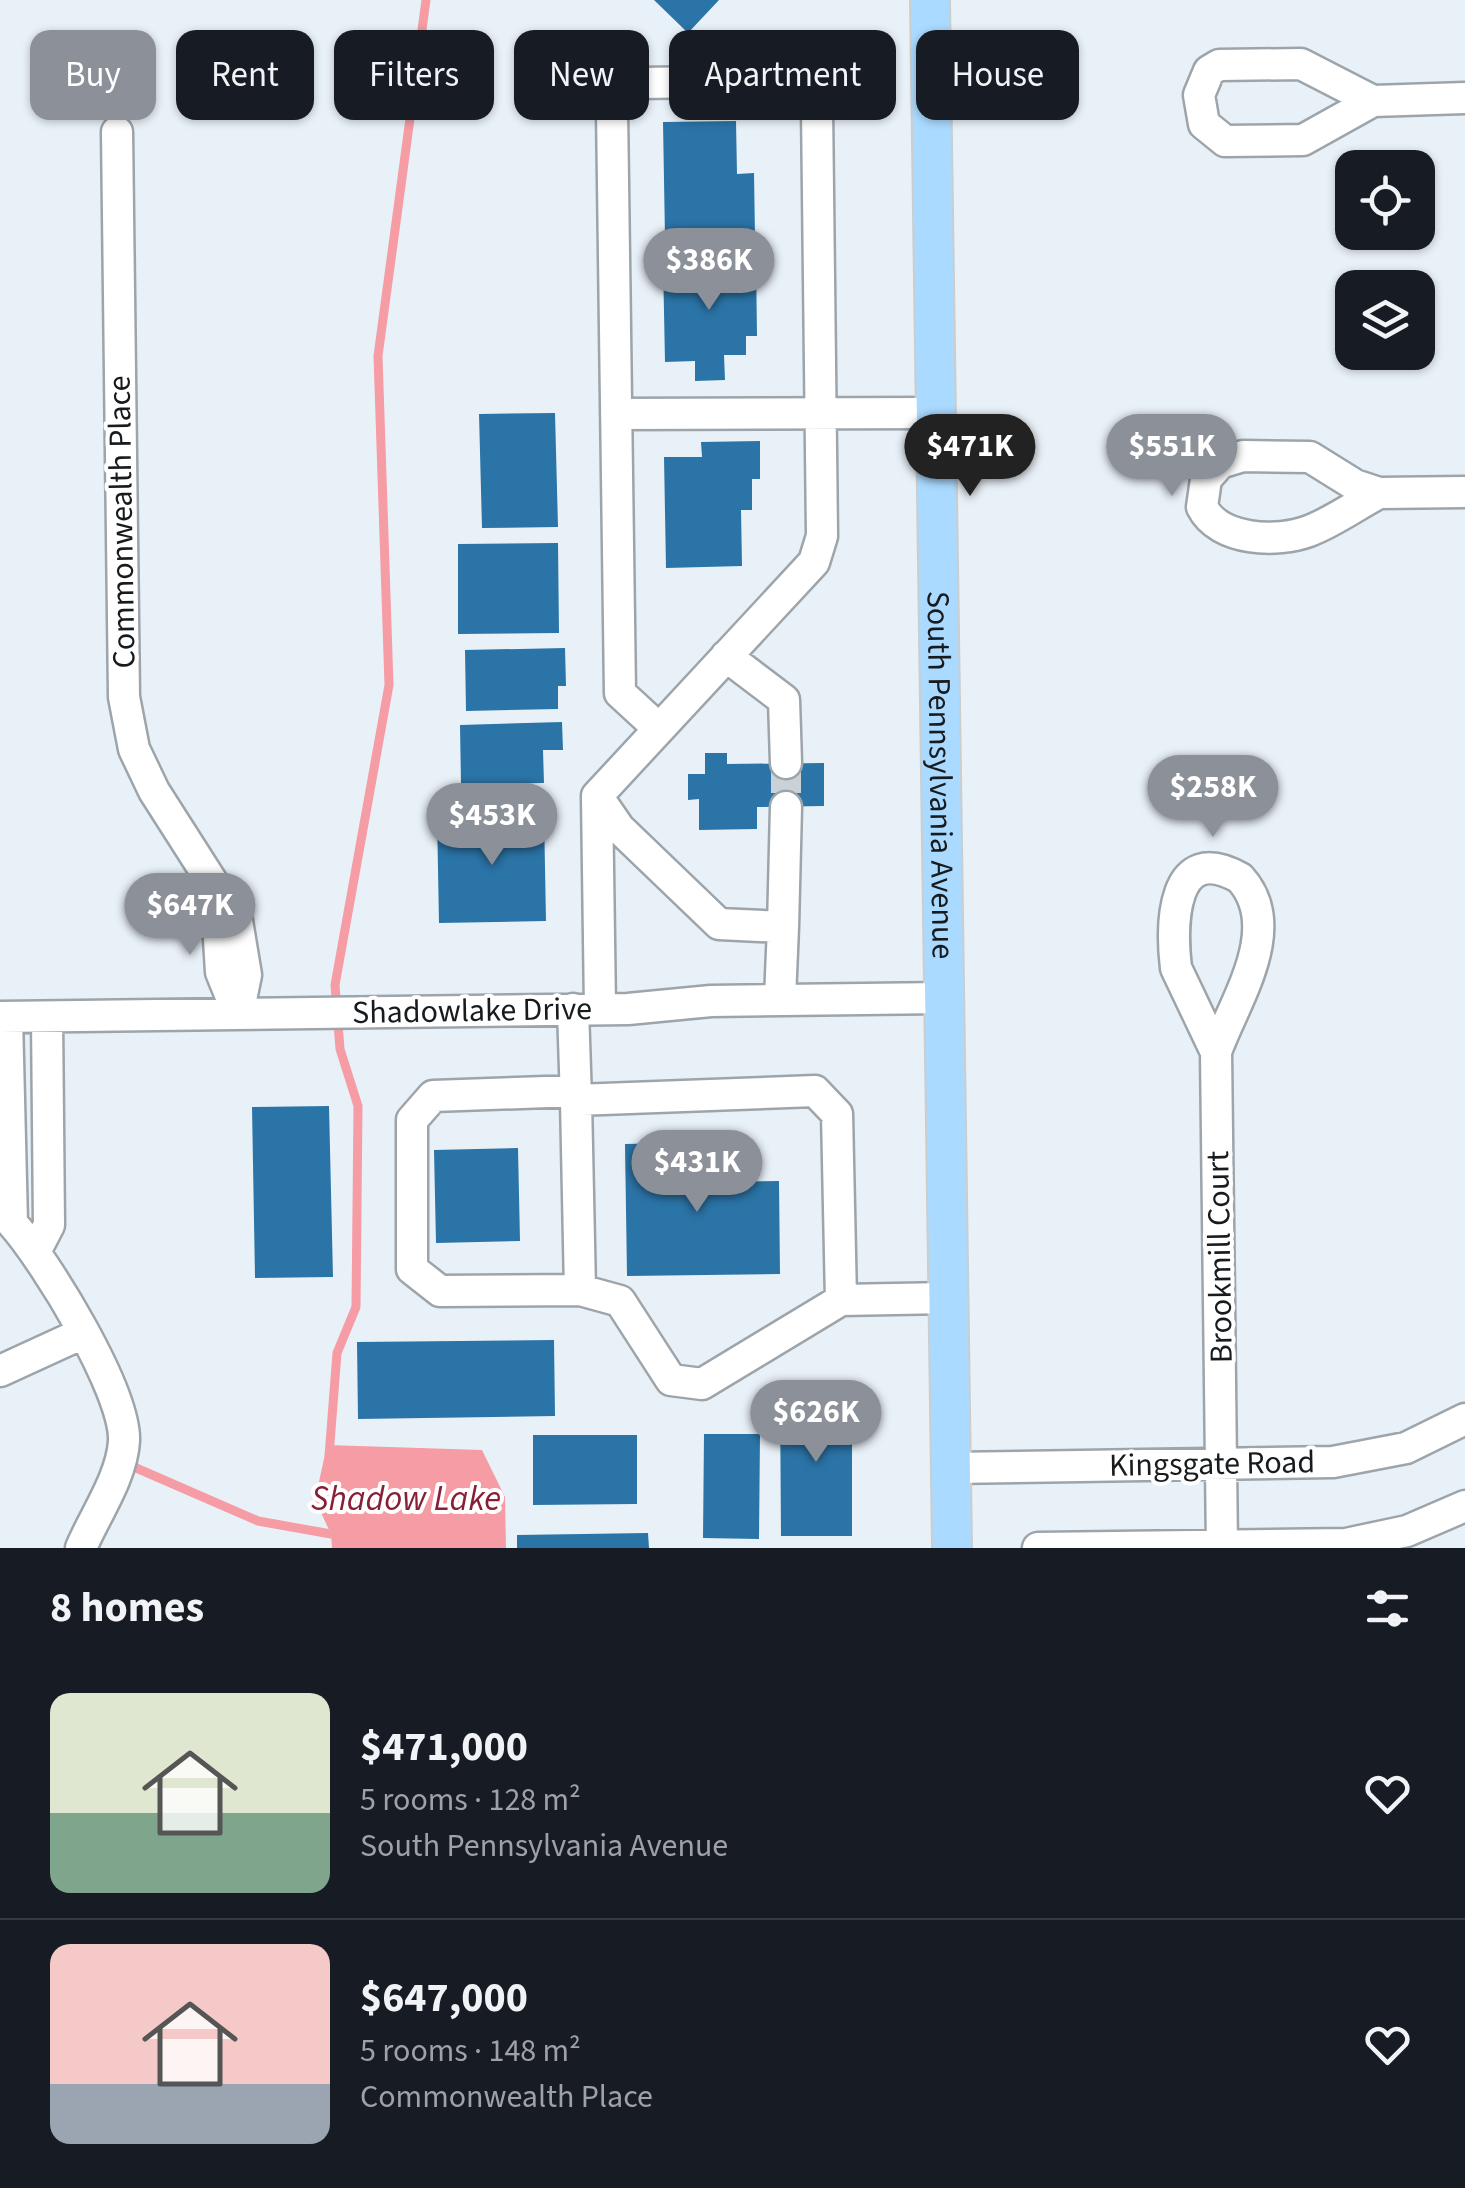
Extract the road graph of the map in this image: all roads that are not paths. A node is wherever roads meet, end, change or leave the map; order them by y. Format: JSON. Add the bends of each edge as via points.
{"nodes":[{"id":1,"x":930,"y":0,"type":"edge"},
{"id":2,"x":1465,"y":98,"type":"edge"},
{"id":3,"x":1372,"y":101,"type":"junction"},
{"id":4,"x":117,"y":132,"type":"dead end"},
{"id":5,"x":821,"y":412,"type":"junction"},
{"id":6,"x":936,"y":413,"type":"junction"},
{"id":7,"x":616,"y":414,"type":"junction"},
{"id":8,"x":1465,"y":492,"type":"edge"},
{"id":9,"x":1378,"y":493,"type":"junction"},
{"id":10,"x":726,"y":656,"type":"junction"},
{"id":11,"x":658,"y":728,"type":"junction"},
{"id":12,"x":786,"y":763,"type":"tunnel mouth"},
{"id":13,"x":597,"y":796,"type":"junction"},
{"id":14,"x":786,"y":807,"type":"tunnel mouth"},
{"id":15,"x":783,"y":927,"type":"junction"},
{"id":16,"x":944,"y":998,"type":"junction"},
{"id":17,"x":780,"y":999,"type":"junction"},
{"id":18,"x":587,"y":1009,"type":"junction"},
{"id":19,"x":238,"y":1014,"type":"junction"},
{"id":20,"x":47,"y":1016,"type":"junction"},
{"id":21,"x":4,"y":1017,"type":"edge"},
{"id":22,"x":1216,"y":1052,"type":"junction"},
{"id":23,"x":576,"y":1095,"type":"junction"},
{"id":24,"x":12,"y":1144,"type":"junction"},
{"id":25,"x":49,"y":1144,"type":"junction"},
{"id":26,"x":36,"y":1250,"type":"junction"},
{"id":27,"x":0,"y":1251,"type":"edge"},
{"id":28,"x":580,"y":1290,"type":"junction"},
{"id":29,"x":948,"y":1298,"type":"junction"},
{"id":30,"x":841,"y":1300,"type":"junction"},
{"id":31,"x":83,"y":1333,"type":"junction"},
{"id":32,"x":0,"y":1371,"type":"edge"},
{"id":33,"x":1465,"y":1419,"type":"edge"},
{"id":34,"x":1222,"y":1462,"type":"junction"},
{"id":35,"x":950,"y":1468,"type":"junction"},
{"id":36,"x":1465,"y":1506,"type":"edge"},
{"id":37,"x":1222,"y":1547,"type":"edge"},
{"id":38,"x":81,"y":1548,"type":"edge"},
{"id":39,"x":952,"y":1548,"type":"edge"},
{"id":40,"x":1038,"y":1548,"type":"edge"}],
"edges":[{"from":1,"to":6,"type":"main road","name":"South Pennsylvania Avenue"},
{"from":2,"to":3,"type":"street"},
{"from":3,"to":3,"type":"street","via":[[1289,62],[1219,65],[1199,95],[1204,124],[1236,143],[1303,140]]},
{"from":4,"to":19,"type":"street","name":"Commonwealth Place","via":[[124,697],[144,770],[237,921],[246,975]]},
{"from":5,"to":6,"type":"street"},
{"from":5,"to":7,"type":"street"},
{"from":5,"to":7,"type":"street","via":[[817,108],[792,81],[640,83],[612,110]]},
{"from":5,"to":10,"type":"street","via":[[822,536],[814,562]]},
{"from":6,"to":16,"type":"main road","name":"South Pennsylvania Avenue"},
{"from":7,"to":11,"type":"street","via":[[620,693]]},
{"from":8,"to":9,"type":"street"},
{"from":9,"to":9,"type":"street","via":[[1310,457],[1242,456],[1220,463],[1206,480],[1202,506],[1212,522],[1234,533],[1293,535]]},
{"from":10,"to":11,"type":"street"},
{"from":10,"to":12,"type":"street","via":[[784,700]]},
{"from":11,"to":13,"type":"street"},
{"from":13,"to":15,"type":"street","via":[[619,828],[719,924]]},
{"from":13,"to":18,"type":"street"},
{"from":14,"to":15,"type":"street"},
{"from":15,"to":17,"type":"street"},
{"from":16,"to":17,"type":"street","name":"Shadowlake Drive"},
{"from":16,"to":29,"type":"main road","name":"South Pennsylvania Avenue"},
{"from":17,"to":18,"type":"street","name":"Shadowlake Drive"},
{"from":18,"to":19,"type":"street","name":"Shadowlake Drive"},
{"from":18,"to":23,"type":"street"},
{"from":19,"to":20,"type":"street","name":"Shadowlake Drive"},
{"from":20,"to":21,"type":"street","name":"Shadowlake Drive"},
{"from":20,"to":25,"type":"street"},
{"from":21,"to":24,"type":"street"},
{"from":22,"to":22,"type":"street","name":"Brookmill Court","via":[[1253,973],[1255,908],[1240,878],[1209,870],[1188,878],[1174,899],[1174,952]]},
{"from":22,"to":34,"type":"street","name":"Brookmill Court"},
{"from":23,"to":28,"type":"street"},
{"from":23,"to":28,"type":"street","via":[[433,1096],[412,1120],[412,1270],[440,1291]]},
{"from":23,"to":30,"type":"street","via":[[815,1092],[836,1114]]},
{"from":24,"to":25,"type":"street"},
{"from":24,"to":26,"type":"street","via":[[12,1223]]},
{"from":25,"to":26,"type":"street","via":[[49,1224]]},
{"from":26,"to":27,"type":"street"},
{"from":26,"to":31,"type":"street"},
{"from":28,"to":30,"type":"street","via":[[620,1301],[671,1380],[702,1384]]},
{"from":29,"to":30,"type":"street"},
{"from":29,"to":35,"type":"main road","name":"South Pennsylvania Avenue"},
{"from":31,"to":32,"type":"street"},
{"from":31,"to":38,"type":"street","via":[[124,1440],[118,1469]]},
{"from":33,"to":34,"type":"street","name":"Kingsgate Road","via":[[1442,1434],[1374,1456]]},
{"from":34,"to":35,"type":"street","name":"Kingsgate Road"},
{"from":34,"to":37,"type":"street","name":"Brookmill Court"},
{"from":35,"to":39,"type":"main road","name":"South Pennsylvania Avenue"},
{"from":36,"to":37,"type":"street","via":[[1374,1539]]},
{"from":37,"to":40,"type":"street"}]}
